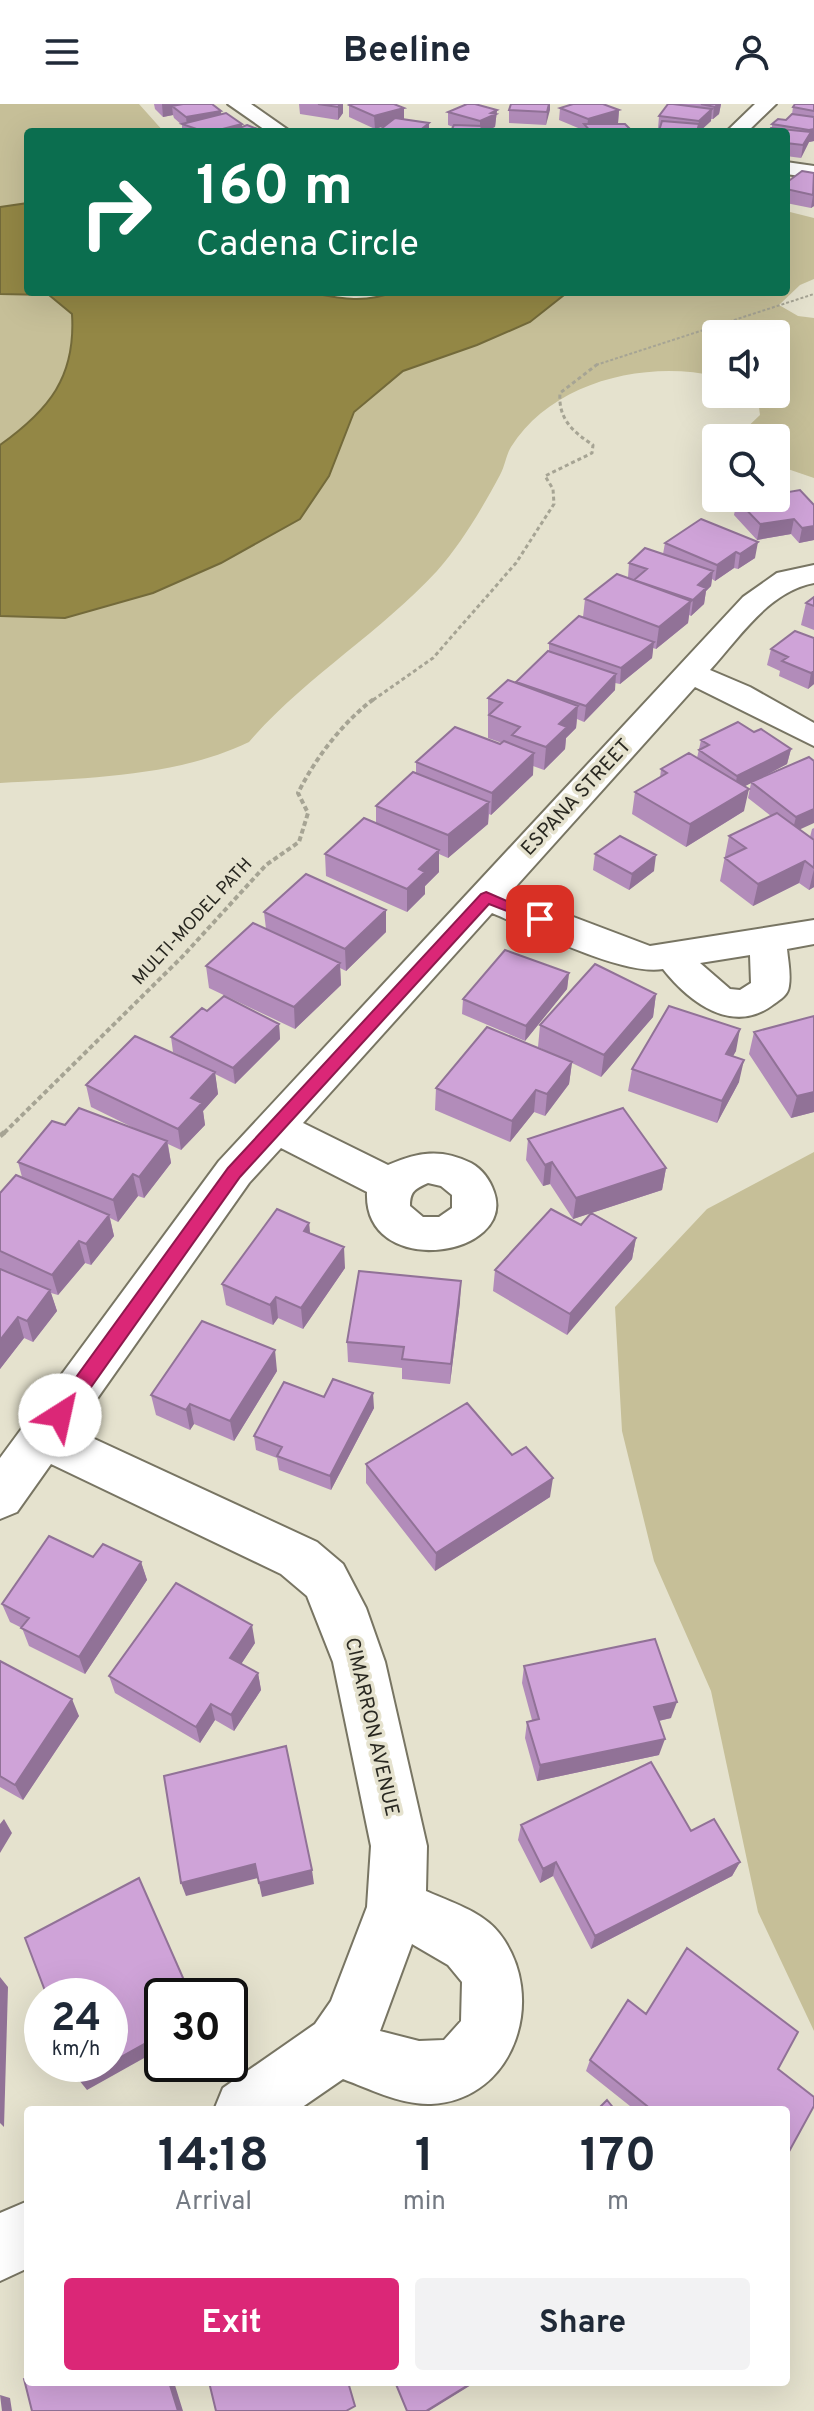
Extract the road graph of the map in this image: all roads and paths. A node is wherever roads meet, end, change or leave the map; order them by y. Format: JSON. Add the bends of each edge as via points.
{"nodes":[{"id":1,"x":238,"y":104,"type":"edge"},
{"id":2,"x":766,"y":104,"type":"edge"},
{"id":3,"x":275,"y":128,"type":"edge"},
{"id":4,"x":740,"y":128,"type":"edge"},
{"id":5,"x":790,"y":169,"type":"edge"},
{"id":6,"x":814,"y":172,"type":"edge"},
{"id":7,"x":814,"y":294,"type":"edge"},
{"id":8,"x":814,"y":574,"type":"edge"},
{"id":9,"x":692,"y":674,"type":"junction"},
{"id":10,"x":814,"y":736,"type":"edge"},
{"id":11,"x":486,"y":897,"type":"junction"},
{"id":12,"x":814,"y":932,"type":"edge"},
{"id":13,"x":768,"y":942,"type":"junction"},
{"id":14,"x":673,"y":956,"type":"junction"},
{"id":15,"x":276,"y":1127,"type":"junction"},
{"id":16,"x":0,"y":1136,"type":"edge"},
{"id":17,"x":391,"y":1185,"type":"dead end"},
{"id":18,"x":44,"y":1438,"type":"junction"},
{"id":19,"x":0,"y":1497,"type":"edge"},
{"id":20,"x":396,"y":1907,"type":"junction"},
{"id":21,"x":337,"y":2046,"type":"junction"},
{"id":22,"x":251,"y":2106,"type":"edge"},
{"id":23,"x":24,"y":2235,"type":"edge"},
{"id":24,"x":0,"y":2248,"type":"edge"}],
"edges":[{"from":1,"to":3,"type":"street"},
{"from":2,"to":4,"type":"street"},
{"from":5,"to":6,"type":"street"},
{"from":7,"to":16,"type":"path","name":"MULTI-MODEL PATH","via":[[601,361],[560,393],[558,404],[570,432],[593,445],[592,453],[545,476],[553,486],[554,506],[506,577],[420,670],[384,689],[361,710],[308,771],[298,793],[308,813],[299,842],[266,865],[164,975]]},
{"from":8,"to":9,"type":"street","name":"ESPANA STREET","via":[[773,587]]},
{"from":9,"to":10,"type":"street"},
{"from":9,"to":11,"type":"street","name":"ESPANA STREET"},
{"from":11,"to":14,"type":"street","via":[[622,952],[650,959]]},
{"from":11,"to":15,"type":"street","name":"ESPANA STREET"},
{"from":12,"to":13,"type":"street"},
{"from":13,"to":14,"type":"street"},
{"from":13,"to":14,"type":"street","via":[[770,988],[761,998],[745,1002],[710,996]]},
{"from":15,"to":17,"type":"street"},
{"from":15,"to":18,"type":"street","name":"ESPANA STREET","via":[[226,1183]]},
{"from":18,"to":19,"type":"street","name":"ESPANA STREET"},
{"from":18,"to":20,"type":"street","name":"CIMARRON AVENUE","via":[[299,1558],[325,1580],[363,1677],[399,1846]]},
{"from":20,"to":21,"type":"street","name":"CIMARRON AVENUE","via":[[354,2020]]},
{"from":20,"to":21,"type":"street","via":[[478,1953],[493,1981],[496,2013],[485,2043],[462,2065],[433,2074]]},
{"from":21,"to":22,"type":"street","name":"CIMARRON AVENUE"},
{"from":23,"to":24,"type":"street"}]}
